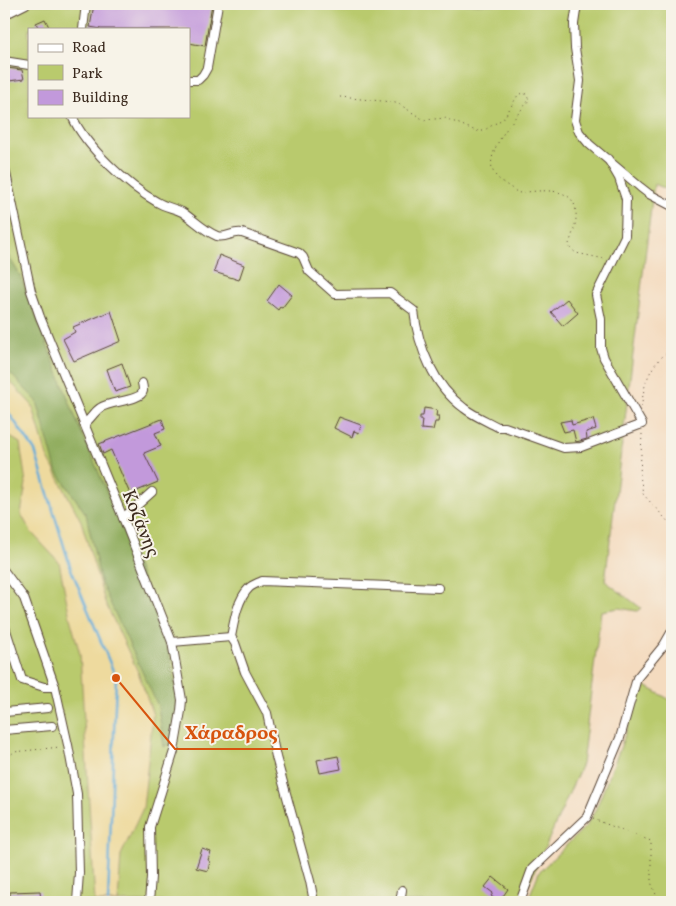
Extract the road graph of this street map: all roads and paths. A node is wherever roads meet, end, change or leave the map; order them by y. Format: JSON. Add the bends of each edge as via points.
{"nodes":[{"id":1,"x":26,"y":4,"type":"edge"},
{"id":2,"x":86,"y":4,"type":"edge"},
{"id":3,"x":218,"y":4,"type":"edge"},
{"id":4,"x":577,"y":4,"type":"edge"},
{"id":5,"x":4,"y":15,"type":"edge"},
{"id":6,"x":83,"y":28,"type":"edge"},
{"id":7,"x":4,"y":61,"type":"edge"},
{"id":8,"x":28,"y":64,"type":"edge"},
{"id":9,"x":190,"y":80,"type":"edge"},
{"id":10,"x":340,"y":97,"type":"dead end"},
{"id":11,"x":73,"y":118,"type":"edge"},
{"id":12,"x":608,"y":159,"type":"junction"},
{"id":13,"x":4,"y":164,"type":"edge"},
{"id":14,"x":672,"y":206,"type":"edge"},
{"id":15,"x":613,"y":260,"type":"junction"},
{"id":16,"x":672,"y":349,"type":"edge"},
{"id":17,"x":142,"y":383,"type":"dead end"},
{"id":18,"x":84,"y":424,"type":"junction"},
{"id":19,"x":642,"y":424,"type":"junction"},
{"id":20,"x":152,"y":492,"type":"dead end"},
{"id":21,"x":123,"y":518,"type":"junction"},
{"id":22,"x":672,"y":526,"type":"edge"},
{"id":23,"x":4,"y":571,"type":"edge"},
{"id":24,"x":438,"y":588,"type":"dead end"},
{"id":25,"x":4,"y":624,"type":"edge"},
{"id":26,"x":672,"y":631,"type":"edge"},
{"id":27,"x":231,"y":637,"type":"junction"},
{"id":28,"x":172,"y":642,"type":"junction"},
{"id":29,"x":55,"y":687,"type":"junction"},
{"id":30,"x":48,"y":708,"type":"dead end"},
{"id":31,"x":4,"y":713,"type":"edge"},
{"id":32,"x":52,"y":726,"type":"dead end"},
{"id":33,"x":4,"y":730,"type":"edge"},
{"id":34,"x":68,"y":745,"type":"junction"},
{"id":35,"x":4,"y":760,"type":"edge"},
{"id":36,"x":587,"y":817,"type":"junction"},
{"id":37,"x":402,"y":890,"type":"dead end"},
{"id":38,"x":77,"y":902,"type":"edge"},
{"id":39,"x":149,"y":902,"type":"edge"},
{"id":40,"x":314,"y":902,"type":"edge"},
{"id":41,"x":400,"y":902,"type":"edge"},
{"id":42,"x":520,"y":902,"type":"edge"},
{"id":43,"x":660,"y":902,"type":"edge"}],
"edges":[{"from":1,"to":5,"type":"street"},
{"from":2,"to":6,"type":"street"},
{"from":3,"to":9,"type":"street","via":[[207,68],[198,80]]},
{"from":4,"to":12,"type":"street","via":[[574,24],[580,81],[575,120],[579,132],[589,144]]},
{"from":7,"to":8,"type":"street"},
{"from":10,"to":15,"type":"path","via":[[392,102],[424,120],[445,118],[476,131],[484,131],[504,118],[518,95],[526,94],[529,100],[492,155],[494,174],[518,193],[554,191],[565,194],[576,214],[570,248]]},
{"from":11,"to":19,"type":"street","via":[[91,145],[137,189],[157,203],[181,212],[214,235],[221,237],[242,232],[297,252],[309,271],[335,294],[390,293],[414,311],[421,346],[438,380],[461,406],[481,418],[498,427],[564,448],[581,447]]},
{"from":12,"to":14,"type":"street","via":[[649,194]]},
{"from":12,"to":15,"type":"street","via":[[626,199],[625,236]]},
{"from":13,"to":18,"type":"street","name":"Κοζάνης","via":[[31,291]]},
{"from":15,"to":19,"type":"street","via":[[596,295],[601,319],[601,348]]},
{"from":16,"to":19,"type":"path","via":[[656,362],[646,383],[642,397]]},
{"from":17,"to":18,"type":"street","via":[[140,396],[99,408]]},
{"from":18,"to":21,"type":"street","name":"Κοζάνης"},
{"from":19,"to":22,"type":"path","via":[[640,475],[643,494]]},
{"from":20,"to":21,"type":"street"},
{"from":21,"to":28,"type":"street","name":"Κοζάνης"},
{"from":23,"to":29,"type":"street","via":[[24,598]]},
{"from":24,"to":27,"type":"street","via":[[262,580],[242,597]]},
{"from":25,"to":29,"type":"street","via":[[22,680]]},
{"from":26,"to":36,"type":"street","via":[[637,678],[620,738]]},
{"from":27,"to":28,"type":"street"},
{"from":27,"to":40,"type":"street","via":[[267,713]]},
{"from":28,"to":39,"type":"street","name":"Κοζάνης","via":[[182,700],[174,751],[150,827]]},
{"from":29,"to":34,"type":"street"},
{"from":30,"to":31,"type":"street"},
{"from":32,"to":33,"type":"street"},
{"from":34,"to":35,"type":"path","via":[[14,752]]},
{"from":34,"to":38,"type":"street","via":[[77,794]]},
{"from":36,"to":42,"type":"street","via":[[532,869]]},
{"from":36,"to":43,"type":"path","via":[[651,841],[651,882]]},
{"from":37,"to":41,"type":"street"}]}
